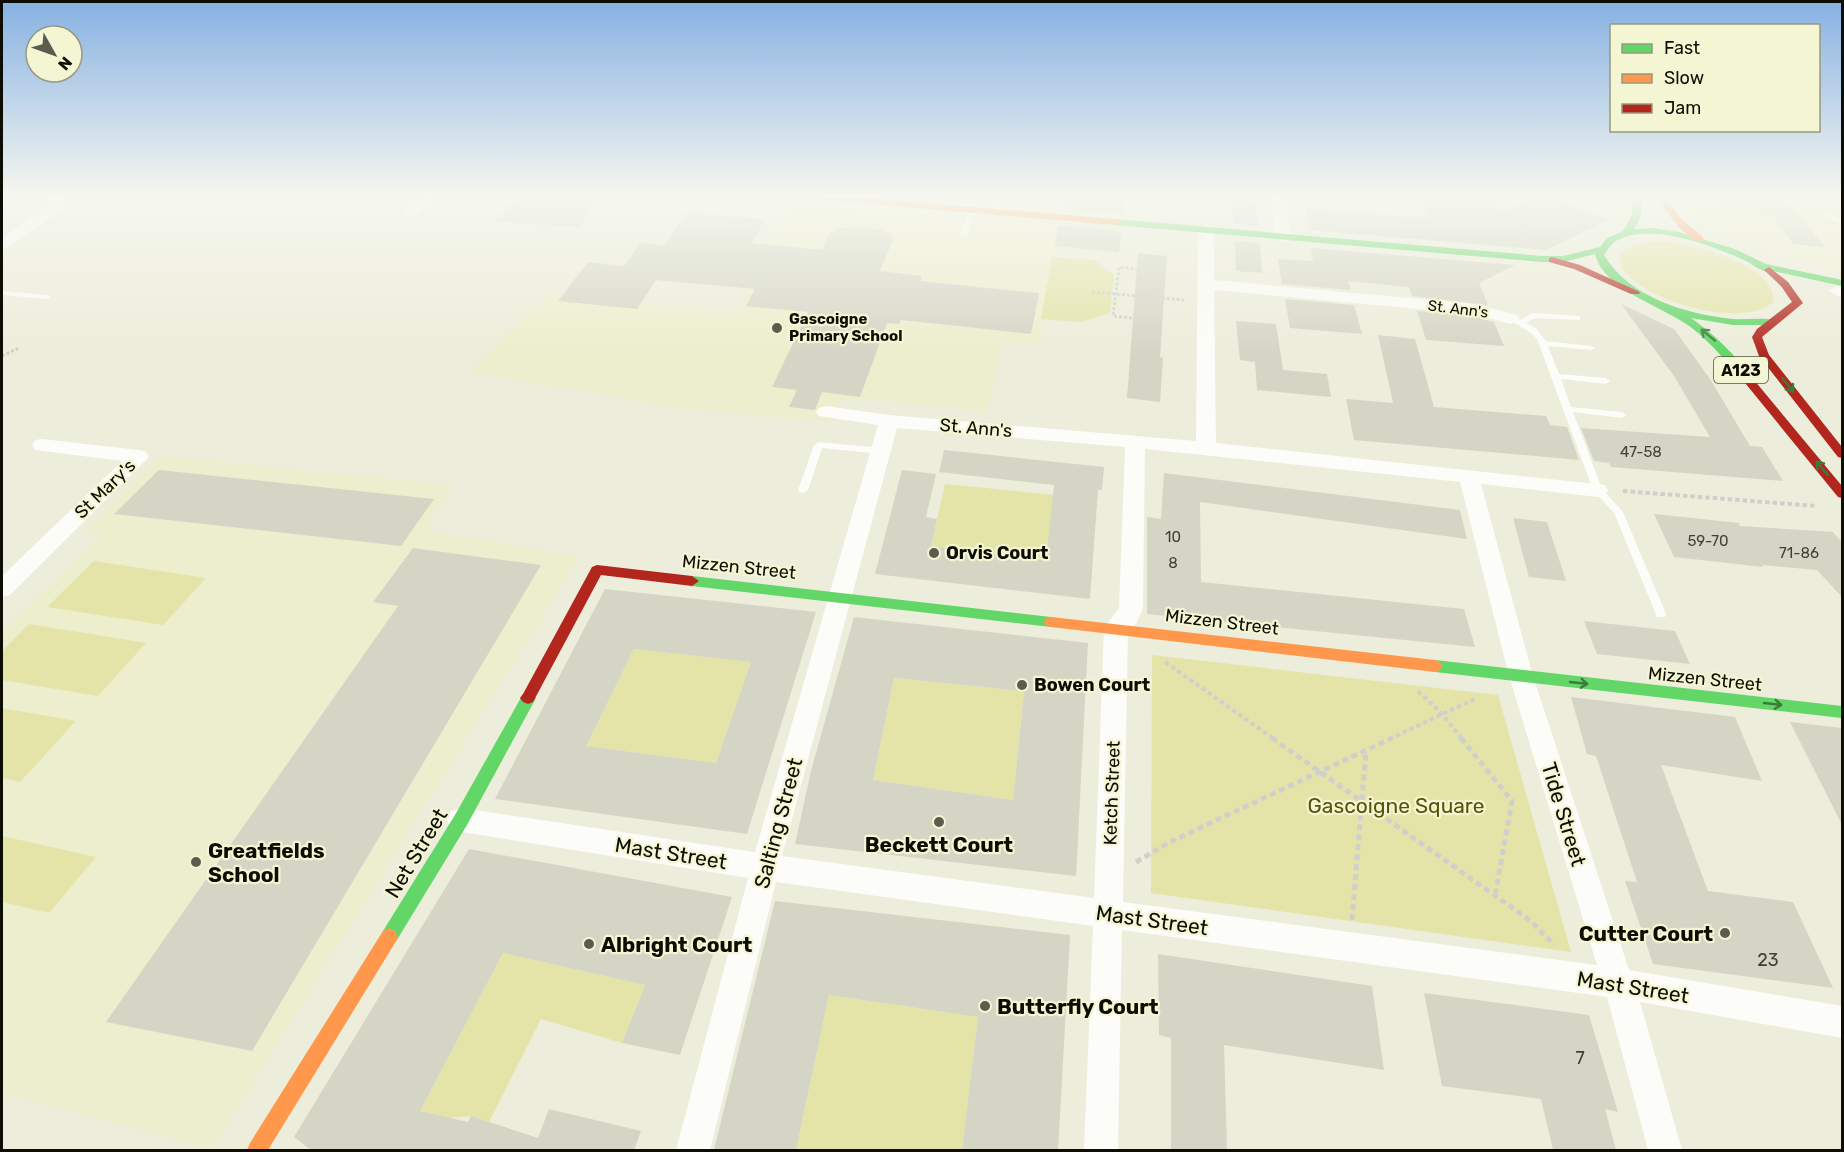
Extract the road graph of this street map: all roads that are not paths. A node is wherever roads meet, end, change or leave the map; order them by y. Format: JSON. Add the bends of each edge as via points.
{"nodes":[{"id":1,"x":1206,"y":248,"type":"edge"},
{"id":2,"x":1410,"y":248,"type":"edge"},
{"id":3,"x":1721,"y":248,"type":"edge"},
{"id":4,"x":1599,"y":250,"type":"joint"},
{"id":5,"x":1542,"y":259,"type":"junction"},
{"id":6,"x":1766,"y":267,"type":"junction"},
{"id":7,"x":1206,"y":284,"type":"junction"},
{"id":8,"x":1838,"y":290,"type":"edge"},
{"id":9,"x":1635,"y":292,"type":"junction"},
{"id":10,"x":2,"y":293,"type":"edge"},
{"id":11,"x":47,"y":297,"type":"dead end"},
{"id":12,"x":1670,"y":309,"type":"junction"},
{"id":13,"x":1577,"y":318,"type":"dead end"},
{"id":14,"x":1516,"y":321,"type":"junction"},
{"id":15,"x":1771,"y":322,"type":"junction"},
{"id":16,"x":1542,"y":343,"type":"junction"},
{"id":17,"x":1591,"y":348,"type":"dead end"},
{"id":18,"x":1555,"y":376,"type":"junction"},
{"id":19,"x":1606,"y":381,"type":"dead end"},
{"id":20,"x":1568,"y":410,"type":"junction"},
{"id":21,"x":826,"y":412,"type":"dead end"},
{"id":22,"x":1622,"y":415,"type":"dead end"},
{"id":23,"x":889,"y":421,"type":"junction"},
{"id":24,"x":1135,"y":442,"type":"junction"},
{"id":25,"x":42,"y":446,"type":"dead end"},
{"id":26,"x":1206,"y":448,"type":"junction"},
{"id":27,"x":882,"y":451,"type":"junction"},
{"id":28,"x":1842,"y":454,"type":"edge"},
{"id":29,"x":1469,"y":476,"type":"junction"},
{"id":30,"x":803,"y":490,"type":"dead end"},
{"id":31,"x":1598,"y":490,"type":"junction"},
{"id":32,"x":1842,"y":494,"type":"edge"},
{"id":33,"x":597,"y":570,"type":"joint"},
{"id":34,"x":2,"y":589,"type":"edge"},
{"id":35,"x":840,"y":597,"type":"junction"},
{"id":36,"x":1661,"y":614,"type":"dead end"},
{"id":37,"x":1116,"y":628,"type":"junction"},
{"id":38,"x":1521,"y":676,"type":"junction"},
{"id":39,"x":1842,"y":712,"type":"edge"},
{"id":40,"x":461,"y":820,"type":"junction"},
{"id":41,"x":765,"y":867,"type":"junction"},
{"id":42,"x":1109,"y":914,"type":"junction"},
{"id":43,"x":1617,"y":983,"type":"junction"},
{"id":44,"x":1842,"y":1022,"type":"edge"},
{"id":45,"x":257,"y":1150,"type":"edge"},
{"id":46,"x":693,"y":1150,"type":"edge"},
{"id":47,"x":1101,"y":1150,"type":"edge"},
{"id":48,"x":1665,"y":1150,"type":"edge"}],
"edges":[{"from":1,"to":7,"type":"street"},
{"from":2,"to":5,"type":"street"},
{"from":3,"to":6,"type":"street"},
{"from":4,"to":5,"type":"street","via":[[1563,259]]},
{"from":4,"to":9,"type":"street","number":"A123","via":[[1606,270]]},
{"from":5,"to":9,"type":"street","via":[[1577,267]]},
{"from":6,"to":8,"type":"street"},
{"from":6,"to":15,"type":"street","via":[[1803,301]]},
{"from":7,"to":14,"type":"street","name":"St. Ann's","via":[[1474,309]]},
{"from":7,"to":26,"type":"street"},
{"from":9,"to":12,"type":"street","number":"A123"},
{"from":10,"to":11,"type":"lane"},
{"from":12,"to":15,"type":"street","number":"A123","via":[[1733,322]]},
{"from":32,"to":12,"type":"street","number":"A123","one_way":true,"via":[[1716,341]]},
{"from":13,"to":14,"type":"lane","via":[[1535,315]]},
{"from":14,"to":16,"type":"lane","name":"St. Ann's","via":[[1538,334]]},
{"from":15,"to":28,"type":"street","number":"A123","one_way":true,"via":[[1757,337],[1764,356]]},
{"from":16,"to":17,"type":"lane"},
{"from":16,"to":18,"type":"lane","name":"St. Ann's"},
{"from":18,"to":19,"type":"lane"},
{"from":18,"to":20,"type":"lane","name":"St. Ann's"},
{"from":20,"to":22,"type":"lane"},
{"from":20,"to":31,"type":"lane","name":"St. Ann's"},
{"from":21,"to":23,"type":"street","name":"St. Ann's"},
{"from":23,"to":24,"type":"street","name":"St. Ann's"},
{"from":23,"to":27,"type":"street"},
{"from":24,"to":26,"type":"street","name":"St. Ann's"},
{"from":24,"to":37,"type":"street","via":[[1131,608],[1128,618]]},
{"from":25,"to":34,"type":"street","name":"St Mary's","via":[[139,457]]},
{"from":26,"to":29,"type":"street","name":"St. Ann's"},
{"from":27,"to":30,"type":"lane","via":[[819,445]]},
{"from":27,"to":35,"type":"street","name":"Salting Street"},
{"from":29,"to":31,"type":"street","name":"St. Ann's"},
{"from":29,"to":38,"type":"street","name":"Tide Street"},
{"from":31,"to":36,"type":"lane","name":"St. Ann's","via":[[1618,512]]},
{"from":33,"to":35,"type":"street","name":"Mizzen Street"},
{"from":33,"to":40,"type":"street","name":"Net Street"},
{"from":35,"to":37,"type":"street","name":"Mizzen Street"},
{"from":35,"to":41,"type":"street","name":"Salting Street"},
{"from":37,"to":38,"type":"street","name":"Mizzen Street"},
{"from":37,"to":42,"type":"street","name":"Ketch Street"},
{"from":38,"to":39,"type":"street","name":"Mizzen Street","one_way":true},
{"from":38,"to":43,"type":"street","name":"Tide Street"},
{"from":40,"to":41,"type":"street","name":"Mast Street"},
{"from":40,"to":45,"type":"street","name":"Net Street"},
{"from":41,"to":42,"type":"street","name":"Mast Street"},
{"from":41,"to":46,"type":"street","name":"Salting Street"},
{"from":42,"to":43,"type":"street","name":"Mast Street"},
{"from":42,"to":47,"type":"street","name":"Ketch Street"},
{"from":43,"to":44,"type":"street","name":"Mast Street"},
{"from":43,"to":48,"type":"street","name":"Tide Street"}]}
